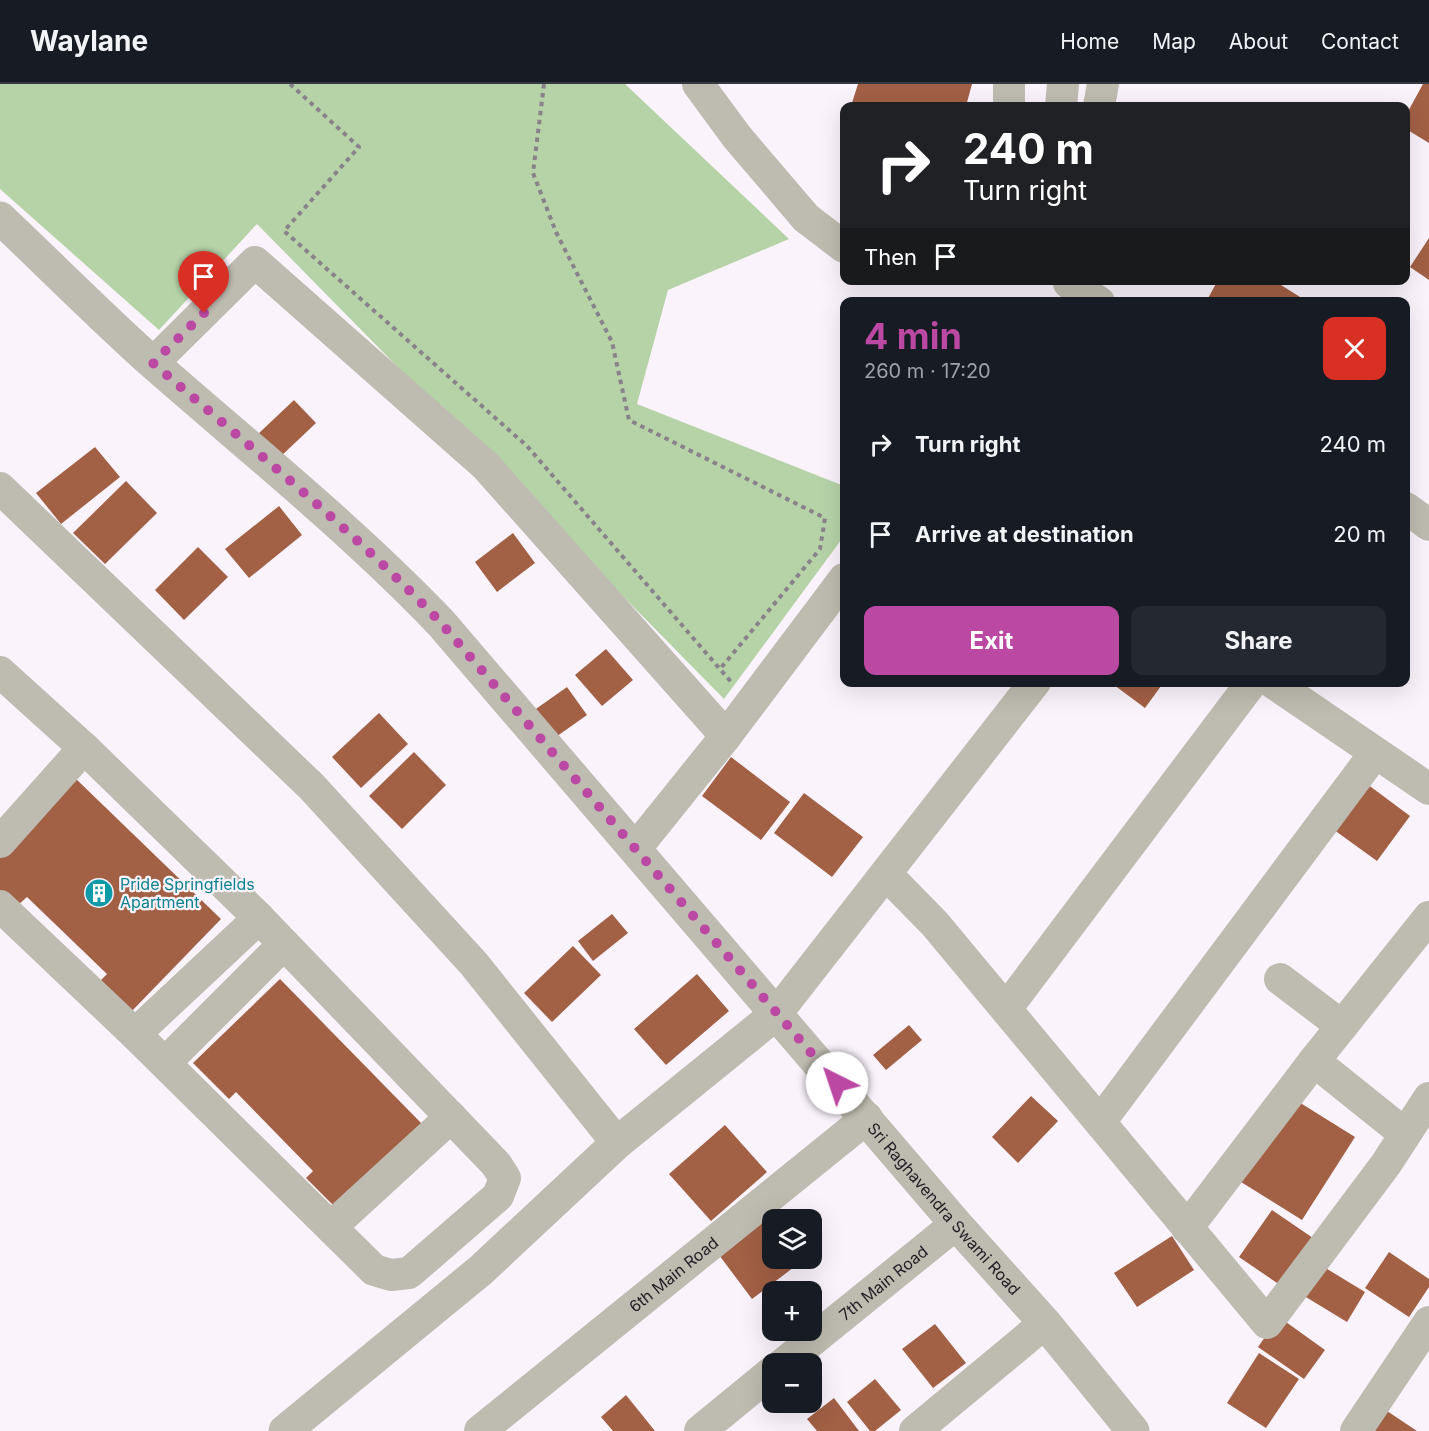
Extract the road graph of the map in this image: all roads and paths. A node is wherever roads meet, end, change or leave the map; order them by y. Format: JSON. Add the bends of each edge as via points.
{"nodes":[{"id":1,"x":290,"y":84,"type":"edge"},
{"id":2,"x":544,"y":84,"type":"edge"},
{"id":3,"x":698,"y":84,"type":"edge"},
{"id":4,"x":1009,"y":84,"type":"edge"},
{"id":5,"x":1063,"y":84,"type":"edge"},
{"id":6,"x":1103,"y":84,"type":"edge"},
{"id":7,"x":1009,"y":102,"type":"edge"},
{"id":8,"x":1061,"y":102,"type":"edge"},
{"id":9,"x":1100,"y":102,"type":"edge"},
{"id":10,"x":0,"y":218,"type":"edge"},
{"id":11,"x":840,"y":244,"type":"edge"},
{"id":12,"x":1064,"y":288,"type":"edge"},
{"id":13,"x":1086,"y":297,"type":"edge"},
{"id":14,"x":153,"y":363,"type":"junction"},
{"id":15,"x":0,"y":488,"type":"edge"},
{"id":16,"x":1410,"y":511,"type":"edge"},
{"id":17,"x":1429,"y":525,"type":"edge"},
{"id":18,"x":840,"y":584,"type":"edge"},
{"id":19,"x":0,"y":672,"type":"edge"},
{"id":20,"x":1031,"y":687,"type":"edge"},
{"id":21,"x":1248,"y":687,"type":"edge"},
{"id":22,"x":1279,"y":687,"type":"edge"},
{"id":23,"x":726,"y":735,"type":"junction"},
{"id":24,"x":84,"y":748,"type":"junction"},
{"id":25,"x":1375,"y":753,"type":"junction"},
{"id":26,"x":1429,"y":789,"type":"edge"},
{"id":27,"x":0,"y":842,"type":"edge"},
{"id":28,"x":636,"y":848,"type":"junction"},
{"id":29,"x":886,"y":874,"type":"junction"},
{"id":30,"x":0,"y":906,"type":"edge"},
{"id":31,"x":1429,"y":917,"type":"edge"},
{"id":32,"x":259,"y":918,"type":"junction"},
{"id":33,"x":284,"y":944,"type":"junction"},
{"id":34,"x":1280,"y":979,"type":"dead end"},
{"id":35,"x":1006,"y":1010,"type":"junction"},
{"id":36,"x":776,"y":1014,"type":"junction"},
{"id":37,"x":1342,"y":1026,"type":"junction"},
{"id":38,"x":135,"y":1034,"type":"junction"},
{"id":39,"x":1314,"y":1061,"type":"junction"},
{"id":40,"x":165,"y":1063,"type":"junction"},
{"id":41,"x":1429,"y":1098,"type":"edge"},
{"id":42,"x":451,"y":1117,"type":"junction"},
{"id":43,"x":867,"y":1118,"type":"junction"},
{"id":44,"x":1100,"y":1122,"type":"junction"},
{"id":45,"x":1405,"y":1134,"type":"junction"},
{"id":46,"x":617,"y":1143,"type":"junction"},
{"id":47,"x":956,"y":1224,"type":"junction"},
{"id":48,"x":331,"y":1227,"type":"junction"},
{"id":49,"x":461,"y":1228,"type":"junction"},
{"id":50,"x":1187,"y":1228,"type":"junction"},
{"id":51,"x":492,"y":1260,"type":"junction"},
{"id":52,"x":1429,"y":1322,"type":"edge"},
{"id":53,"x":1045,"y":1323,"type":"junction"},
{"id":54,"x":797,"y":1353,"type":"edge"},
{"id":55,"x":762,"y":1380,"type":"edge"},
{"id":56,"x":285,"y":1431,"type":"edge"},
{"id":57,"x":480,"y":1431,"type":"edge"},
{"id":58,"x":700,"y":1431,"type":"edge"},
{"id":59,"x":915,"y":1431,"type":"edge"},
{"id":60,"x":1133,"y":1431,"type":"edge"},
{"id":61,"x":1356,"y":1431,"type":"edge"}],
"edges":[{"from":1,"to":2,"type":"path","via":[[359,147],[284,231],[527,446],[720,669],[820,549],[825,518],[629,420],[612,342],[556,232],[533,173]]},
{"from":3,"to":11,"type":"street","via":[[737,137],[807,218]]},
{"from":4,"to":7,"type":"street"},
{"from":5,"to":8,"type":"street"},
{"from":6,"to":9,"type":"street"},
{"from":10,"to":14,"type":"street","name":"Sri Raghavendra Swami Road"},
{"from":12,"to":13,"type":"street"},
{"from":14,"to":23,"type":"street","via":[[255,262],[486,466]]},
{"from":14,"to":28,"type":"street","name":"Sri Raghavendra Swami Road","via":[[394,574]]},
{"from":15,"to":46,"type":"street","via":[[312,787],[474,964]]},
{"from":16,"to":17,"type":"street"},
{"from":18,"to":23,"type":"street"},
{"from":19,"to":24,"type":"street"},
{"from":20,"to":29,"type":"street"},
{"from":21,"to":35,"type":"street"},
{"from":22,"to":25,"type":"street"},
{"from":23,"to":28,"type":"street"},
{"from":24,"to":27,"type":"street"},
{"from":24,"to":32,"type":"street"},
{"from":25,"to":26,"type":"street"},
{"from":25,"to":44,"type":"street"},
{"from":28,"to":36,"type":"street","name":"Sri Raghavendra Swami Road"},
{"from":29,"to":35,"type":"street","via":[[935,924]]},
{"from":29,"to":36,"type":"street"},
{"from":30,"to":38,"type":"street"},
{"from":31,"to":37,"type":"street"},
{"from":32,"to":33,"type":"street"},
{"from":32,"to":38,"type":"street"},
{"from":33,"to":40,"type":"street"},
{"from":33,"to":42,"type":"street"},
{"from":34,"to":37,"type":"street"},
{"from":35,"to":44,"type":"street"},
{"from":36,"to":43,"type":"street","name":"Sri Raghavendra Swami Road"},
{"from":36,"to":46,"type":"street"},
{"from":37,"to":39,"type":"street"},
{"from":38,"to":40,"type":"street"},
{"from":39,"to":45,"type":"street"},
{"from":39,"to":50,"type":"street"},
{"from":40,"to":48,"type":"street"},
{"from":41,"to":45,"type":"street"},
{"from":42,"to":48,"type":"street"},
{"from":42,"to":49,"type":"street","via":[[505,1178],[498,1196]]},
{"from":43,"to":47,"type":"street","name":"Sri Raghavendra Swami Road"},
{"from":43,"to":57,"type":"street","name":"6th Main Road"},
{"from":44,"to":50,"type":"street"},
{"from":45,"to":50,"type":"street","via":[[1267,1323]]},
{"from":46,"to":51,"type":"street"},
{"from":47,"to":53,"type":"street","name":"Sri Raghavendra Swami Road"},
{"from":47,"to":54,"type":"street","name":"7th Main Road"},
{"from":48,"to":49,"type":"street","via":[[374,1270],[391,1275],[409,1273]]},
{"from":49,"to":51,"type":"street"},
{"from":51,"to":56,"type":"street"},
{"from":52,"to":61,"type":"street"},
{"from":53,"to":59,"type":"street"},
{"from":53,"to":60,"type":"street","name":"Sri Raghavendra Swami Road"},
{"from":55,"to":58,"type":"street"}]}
